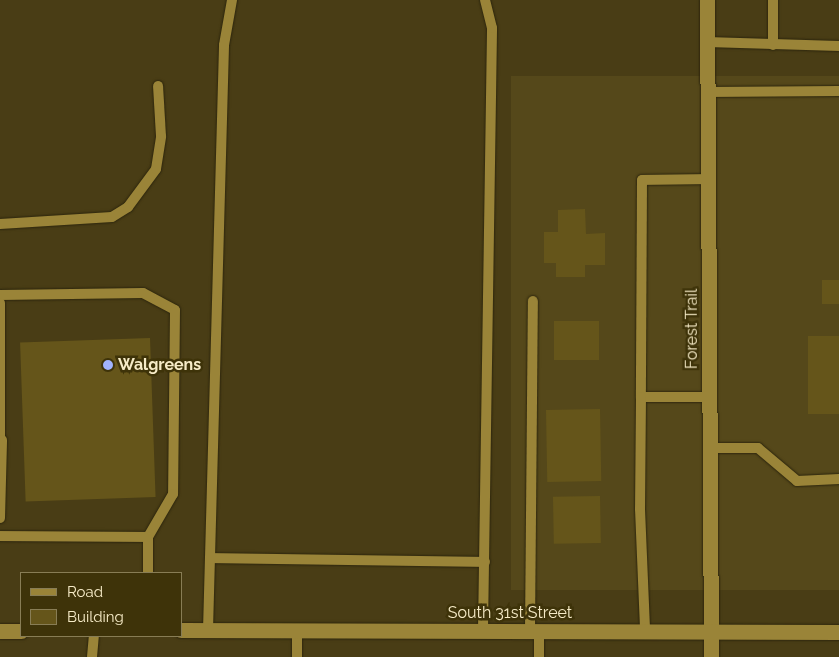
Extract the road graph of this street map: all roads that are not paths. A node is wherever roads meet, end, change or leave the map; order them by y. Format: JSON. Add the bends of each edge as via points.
{"nodes":[{"id":1,"x":232,"y":0,"type":"edge"},
{"id":2,"x":485,"y":0,"type":"edge"},
{"id":3,"x":707,"y":0,"type":"edge"},
{"id":4,"x":773,"y":0,"type":"edge"},
{"id":5,"x":707,"y":42,"type":"junction"},
{"id":6,"x":773,"y":45,"type":"junction"},
{"id":7,"x":839,"y":46,"type":"edge"},
{"id":8,"x":158,"y":86,"type":"dead end"},
{"id":9,"x":839,"y":91,"type":"edge"},
{"id":10,"x":707,"y":92,"type":"junction"},
{"id":11,"x":708,"y":179,"type":"junction"},
{"id":12,"x":0,"y":224,"type":"edge"},
{"id":13,"x":0,"y":295,"type":"edge"},
{"id":14,"x":533,"y":301,"type":"dead end"},
{"id":15,"x":0,"y":303,"type":"edge"},
{"id":16,"x":1,"y":366,"type":"edge"},
{"id":17,"x":641,"y":397,"type":"junction"},
{"id":18,"x":710,"y":397,"type":"junction"},
{"id":19,"x":1,"y":440,"type":"edge"},
{"id":20,"x":710,"y":448,"type":"junction"},
{"id":21,"x":839,"y":479,"type":"edge"},
{"id":22,"x":0,"y":518,"type":"edge"},
{"id":23,"x":0,"y":536,"type":"edge"},
{"id":24,"x":148,"y":537,"type":"junction"},
{"id":25,"x":211,"y":558,"type":"junction"},
{"id":26,"x":485,"y":562,"type":"junction"},
{"id":27,"x":148,"y":572,"type":"edge"},
{"id":28,"x":182,"y":630,"type":"edge"},
{"id":29,"x":208,"y":630,"type":"junction"},
{"id":30,"x":297,"y":630,"type":"junction"},
{"id":31,"x":483,"y":630,"type":"junction"},
{"id":32,"x":535,"y":630,"type":"junction"},
{"id":33,"x":645,"y":630,"type":"junction"},
{"id":34,"x":711,"y":630,"type":"junction"},
{"id":35,"x":0,"y":631,"type":"edge"},
{"id":36,"x":20,"y":631,"type":"edge"},
{"id":37,"x":839,"y":632,"type":"edge"},
{"id":38,"x":94,"y":637,"type":"edge"},
{"id":39,"x":92,"y":657,"type":"edge"},
{"id":40,"x":297,"y":657,"type":"edge"},
{"id":41,"x":539,"y":657,"type":"edge"},
{"id":42,"x":712,"y":657,"type":"edge"}],
"edges":[{"from":1,"to":25,"type":"lane","via":[[224,45]]},
{"from":2,"to":26,"type":"lane","via":[[492,28]]},
{"from":3,"to":5,"type":"main road","name":"Forest Trail"},
{"from":4,"to":6,"type":"lane"},
{"from":5,"to":6,"type":"lane"},
{"from":5,"to":10,"type":"main road","name":"Forest Trail"},
{"from":6,"to":7,"type":"lane"},
{"from":8,"to":12,"type":"lane","via":[[161,136],[156,169],[128,207],[112,217]]},
{"from":9,"to":10,"type":"lane"},
{"from":10,"to":11,"type":"main road","name":"Forest Trail"},
{"from":11,"to":17,"type":"lane","via":[[642,180]]},
{"from":11,"to":18,"type":"main road","name":"Forest Trail"},
{"from":13,"to":24,"type":"lane","via":[[143,292],[175,310],[173,494]]},
{"from":14,"to":32,"type":"lane"},
{"from":15,"to":16,"type":"lane"},
{"from":16,"to":19,"type":"lane"},
{"from":17,"to":18,"type":"lane"},
{"from":17,"to":33,"type":"lane","via":[[640,510]]},
{"from":18,"to":20,"type":"main road","name":"Forest Trail"},
{"from":19,"to":22,"type":"lane"},
{"from":20,"to":21,"type":"lane","via":[[758,448],[797,481]]},
{"from":20,"to":34,"type":"main road","name":"Forest Trail"},
{"from":23,"to":24,"type":"lane"},
{"from":24,"to":27,"type":"lane"},
{"from":25,"to":26,"type":"lane"},
{"from":25,"to":29,"type":"lane"},
{"from":26,"to":31,"type":"lane"},
{"from":28,"to":29,"type":"main road","name":"South 31st Street"},
{"from":29,"to":30,"type":"main road","name":"South 31st Street"},
{"from":30,"to":31,"type":"main road","name":"South 31st Street"},
{"from":30,"to":40,"type":"lane"},
{"from":31,"to":32,"type":"main road","name":"South 31st Street"},
{"from":32,"to":33,"type":"main road","name":"South 31st Street"},
{"from":32,"to":41,"type":"lane"},
{"from":33,"to":34,"type":"main road","name":"South 31st Street"},
{"from":34,"to":37,"type":"main road","name":"South 31st Street"},
{"from":34,"to":42,"type":"main road","name":"Forest Trail"},
{"from":35,"to":36,"type":"main road"},
{"from":38,"to":39,"type":"lane"}]}
